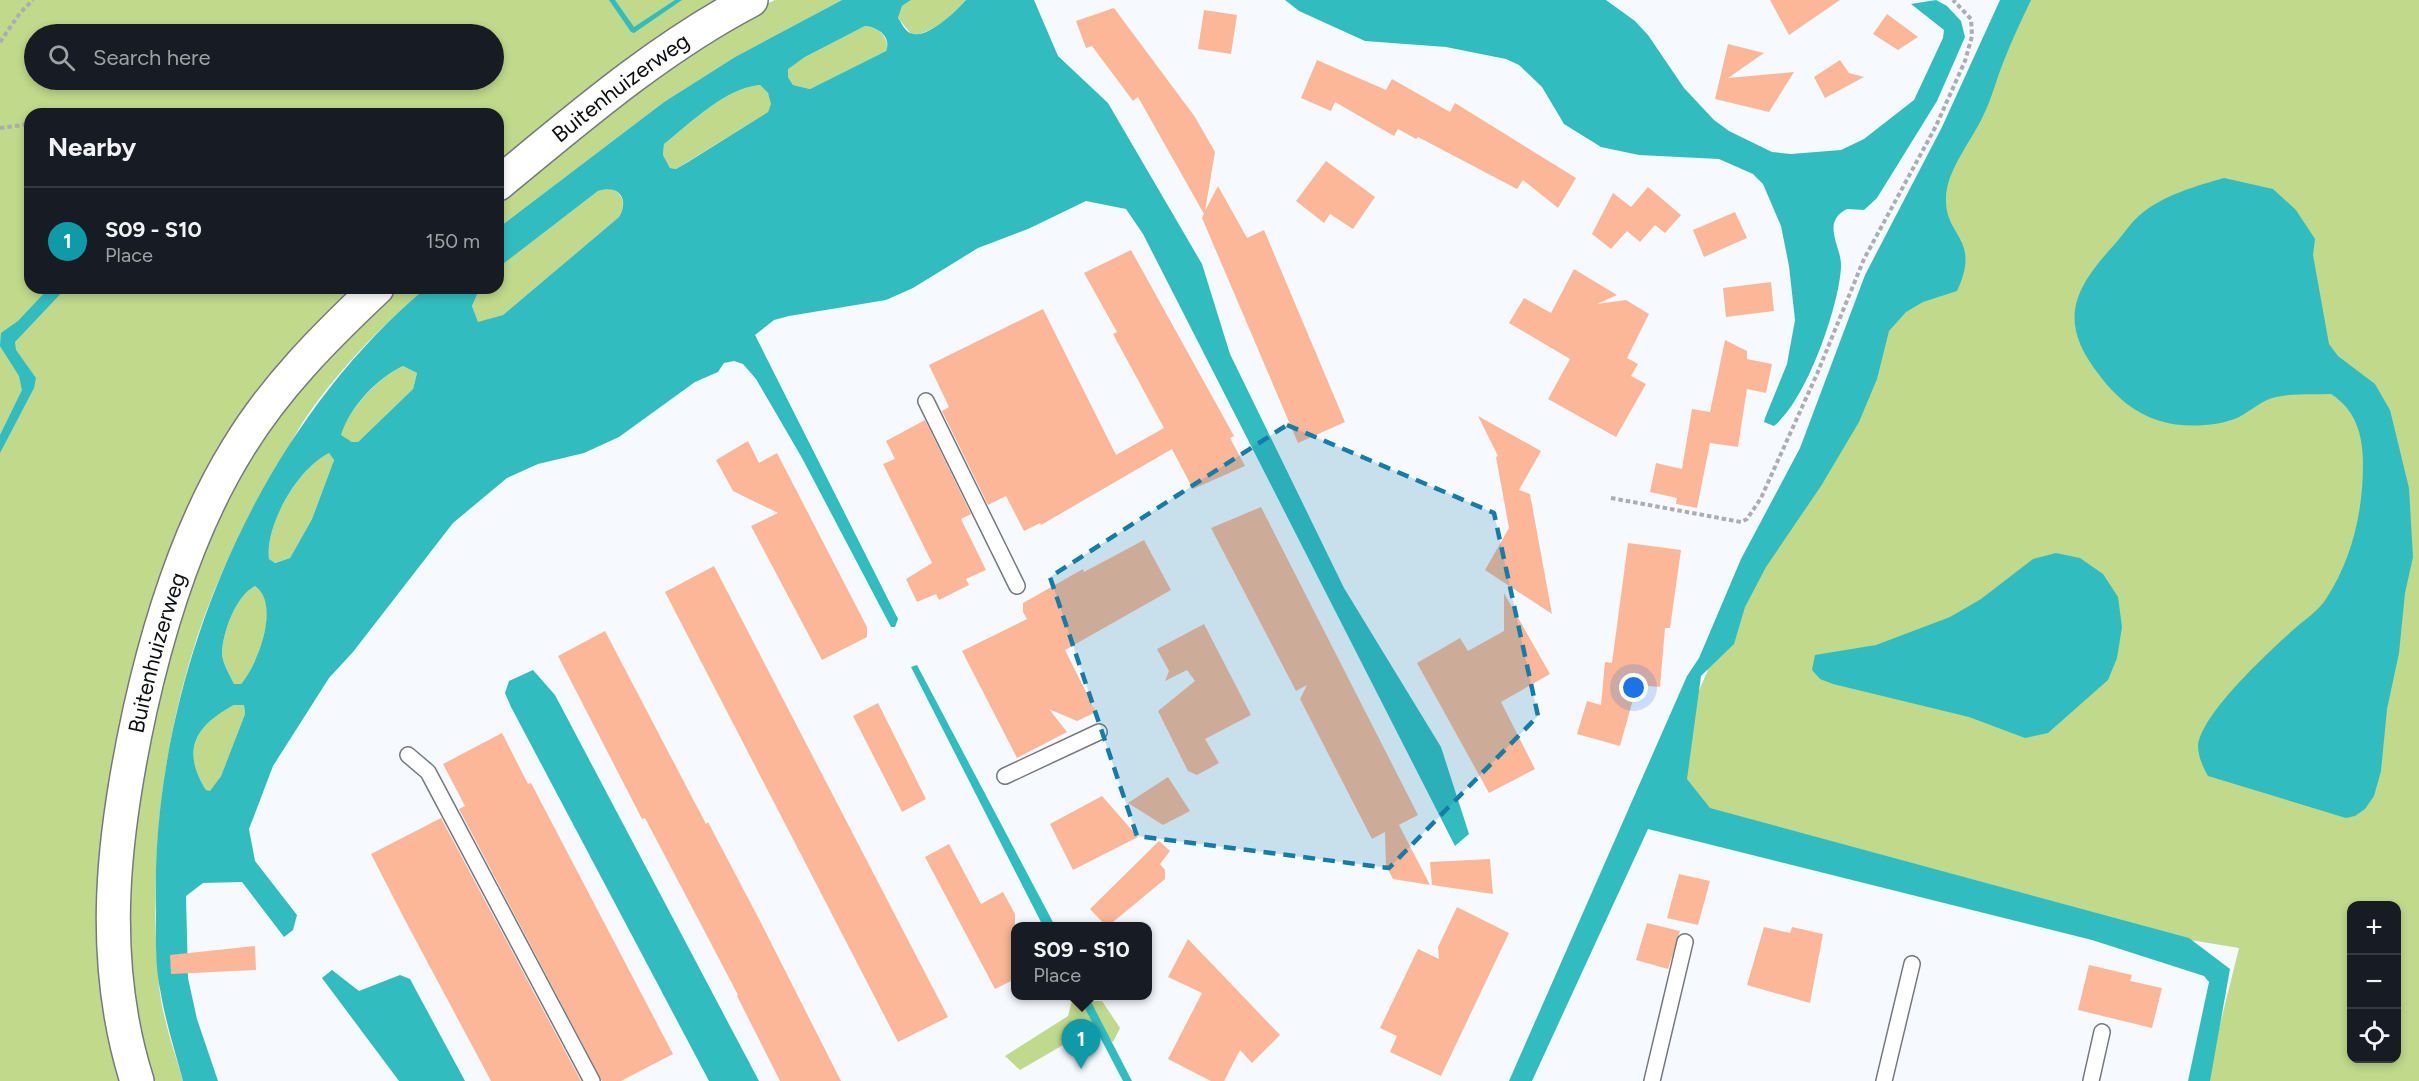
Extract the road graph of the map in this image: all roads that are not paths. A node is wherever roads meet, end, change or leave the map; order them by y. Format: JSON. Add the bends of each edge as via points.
{"nodes":[{"id":1,"x":751,"y":0,"type":"edge"},
{"id":2,"x":504,"y":179,"type":"edge"},
{"id":3,"x":371,"y":294,"type":"edge"},
{"id":4,"x":926,"y":401,"type":"dead end"},
{"id":5,"x":1017,"y":586,"type":"dead end"},
{"id":6,"x":1099,"y":732,"type":"dead end"},
{"id":7,"x":408,"y":755,"type":"dead end"},
{"id":8,"x":1005,"y":776,"type":"dead end"},
{"id":9,"x":1685,"y":942,"type":"dead end"},
{"id":10,"x":1912,"y":964,"type":"dead end"},
{"id":11,"x":2102,"y":1032,"type":"dead end"},
{"id":12,"x":136,"y":1081,"type":"edge"},
{"id":13,"x":592,"y":1081,"type":"edge"},
{"id":14,"x":1652,"y":1081,"type":"edge"},
{"id":15,"x":1884,"y":1081,"type":"edge"},
{"id":16,"x":2091,"y":1081,"type":"edge"}],
"edges":[{"from":1,"to":2,"type":"street","name":"Buitenhuizerweg","via":[[649,66]]},
{"from":3,"to":12,"type":"street","name":"Buitenhuizerweg","via":[[292,373],[237,449],[188,551],[164,617],[124,783],[112,893],[119,1011]]},
{"from":4,"to":5,"type":"lane"},
{"from":6,"to":8,"type":"lane"},
{"from":7,"to":13,"type":"lane","via":[[428,772]]},
{"from":9,"to":14,"type":"lane"},
{"from":10,"to":15,"type":"lane"},
{"from":11,"to":16,"type":"lane"}]}
